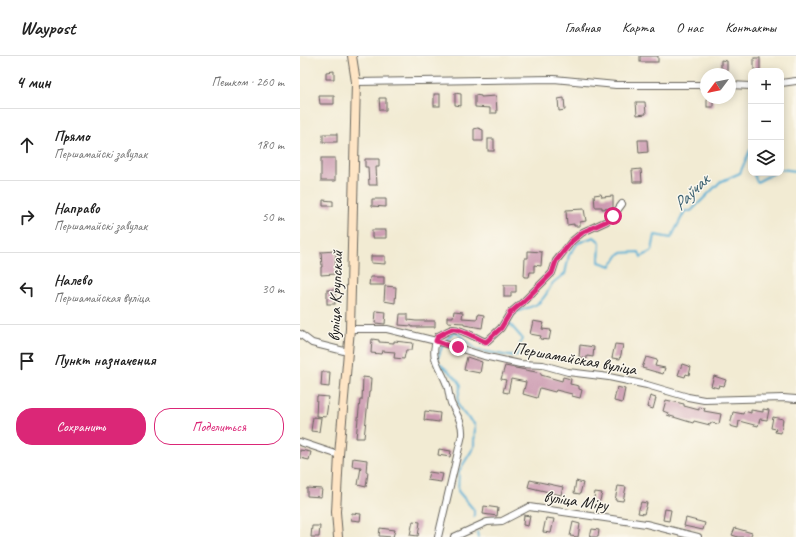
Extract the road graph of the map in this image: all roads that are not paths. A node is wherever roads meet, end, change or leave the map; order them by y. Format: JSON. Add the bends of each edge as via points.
{"nodes":[{"id":1,"x":352,"y":56,"type":"edge"},
{"id":2,"x":796,"y":81,"type":"edge"},
{"id":3,"x":356,"y":82,"type":"junction"},
{"id":4,"x":784,"y":83,"type":"edge"},
{"id":5,"x":700,"y":85,"type":"edge"},
{"id":6,"x":736,"y":86,"type":"edge"},
{"id":7,"x":748,"y":86,"type":"edge"},
{"id":8,"x":622,"y":204,"type":"dead end"},
{"id":9,"x":350,"y":329,"type":"junction"},
{"id":10,"x":300,"y":334,"type":"edge"},
{"id":11,"x":440,"y":343,"type":"junction"},
{"id":12,"x":348,"y":352,"type":"junction"},
{"id":13,"x":796,"y":399,"type":"edge"},
{"id":14,"x":300,"y":442,"type":"edge"},
{"id":15,"x":339,"y":455,"type":"junction"},
{"id":16,"x":338,"y":537,"type":"edge"},
{"id":17,"x":438,"y":537,"type":"edge"},
{"id":18,"x":454,"y":537,"type":"edge"},
{"id":19,"x":698,"y":537,"type":"edge"}],
"edges":[{"from":1,"to":3,"type":"street","name":"вуліца Крупскай"},
{"from":2,"to":4,"type":"street"},
{"from":3,"to":5,"type":"street","via":[[554,79],[616,85]]},
{"from":3,"to":9,"type":"street","name":"вуліца Крупскай"},
{"from":6,"to":7,"type":"street"},
{"from":8,"to":11,"type":"street","via":[[607,221],[583,232],[572,241],[556,261],[552,273],[510,313],[501,328],[486,342],[462,330],[454,329],[438,336]]},
{"from":9,"to":11,"type":"street","name":"Першамайская вуліца","via":[[387,329]]},
{"from":9,"to":12,"type":"street","name":"вуліца Крупскай"},
{"from":10,"to":12,"type":"street","via":[[312,343]]},
{"from":11,"to":13,"type":"street","name":"Першамайская вуліца","via":[[520,364],[543,365],[568,372],[609,377],[704,400]]},
{"from":11,"to":17,"type":"street","via":[[434,359],[463,426]]},
{"from":12,"to":15,"type":"street","name":"вуліца Крупскай"},
{"from":14,"to":15,"type":"street"},
{"from":15,"to":16,"type":"street","name":"вуліца Крупскай","via":[[336,512]]},
{"from":18,"to":19,"type":"street","name":"вуліца Міру","via":[[487,522],[502,521],[529,507],[646,524]]}]}
